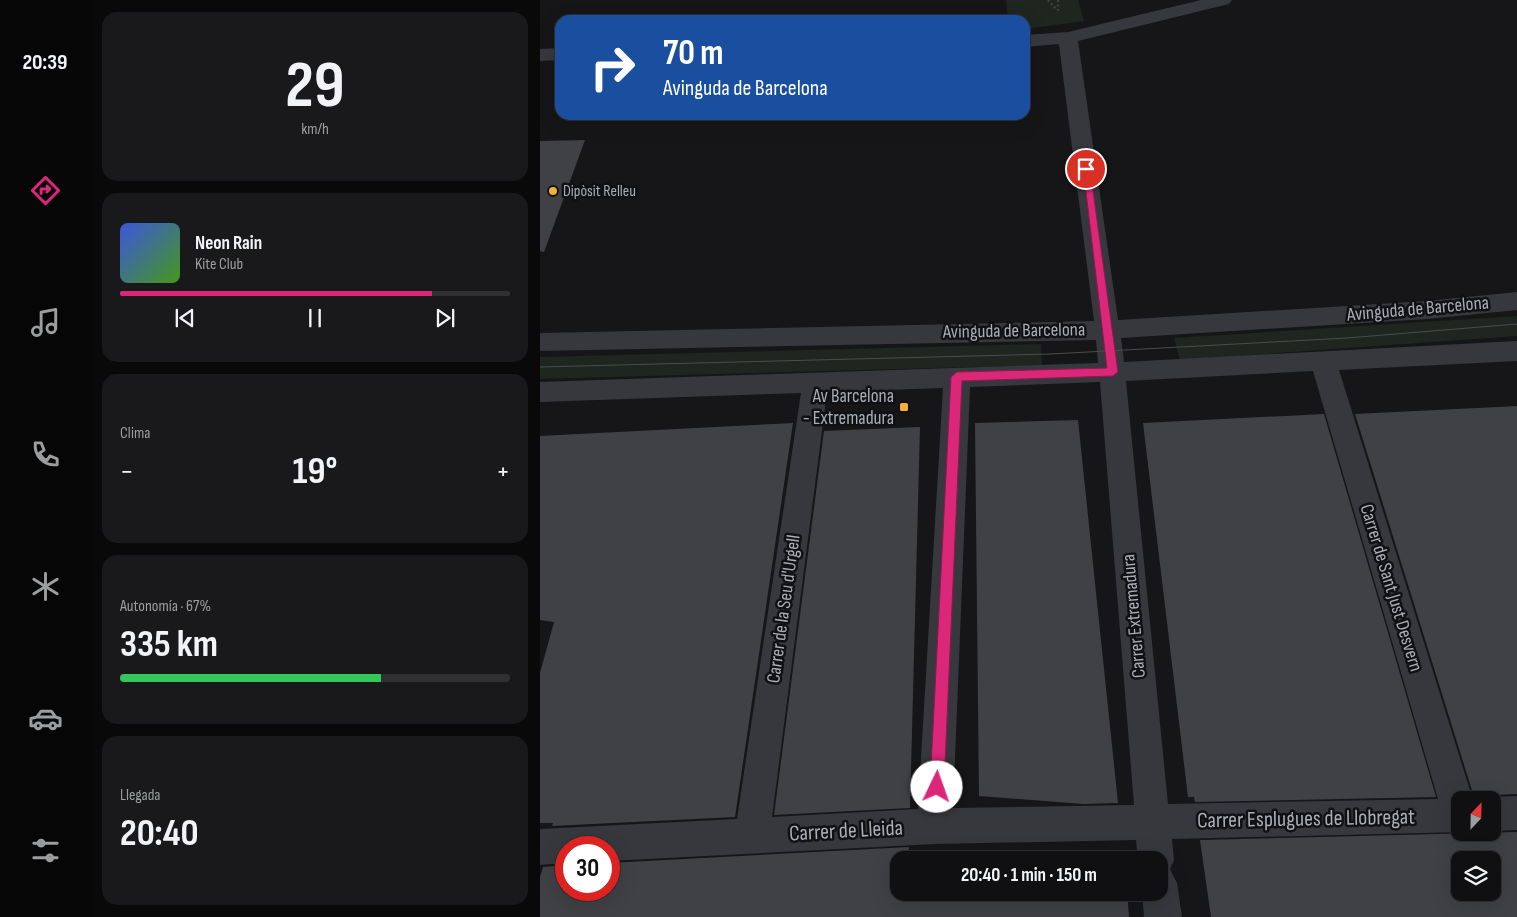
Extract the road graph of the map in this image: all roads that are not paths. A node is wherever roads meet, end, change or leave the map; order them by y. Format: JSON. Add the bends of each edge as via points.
{"nodes":[{"id":1,"x":1224,"y":0,"type":"edge"},
{"id":2,"x":1068,"y":38,"type":"junction"},
{"id":3,"x":1030,"y":41,"type":"edge"},
{"id":4,"x":555,"y":54,"type":"edge"},
{"id":5,"x":540,"y":55,"type":"edge"},
{"id":6,"x":1517,"y":301,"type":"edge"},
{"id":7,"x":1108,"y":330,"type":"junction"},
{"id":8,"x":540,"y":342,"type":"edge"},
{"id":9,"x":1517,"y":351,"type":"edge"},
{"id":10,"x":1323,"y":361,"type":"junction"},
{"id":11,"x":1113,"y":372,"type":"junction"},
{"id":12,"x":957,"y":377,"type":"junction"},
{"id":13,"x":816,"y":381,"type":"junction"},
{"id":14,"x":540,"y":392,"type":"edge"},
{"id":15,"x":1452,"y":791,"type":"edge"},
{"id":16,"x":1517,"y":813,"type":"edge"},
{"id":17,"x":1501,"y":814,"type":"edge"},
{"id":18,"x":1451,"y":816,"type":"edge"},
{"id":19,"x":1152,"y":821,"type":"junction"},
{"id":20,"x":935,"y":826,"type":"junction"},
{"id":21,"x":752,"y":836,"type":"junction"},
{"id":22,"x":540,"y":847,"type":"edge"},
{"id":23,"x":1155,"y":851,"type":"edge"},
{"id":24,"x":1161,"y":901,"type":"edge"},
{"id":25,"x":1162,"y":917,"type":"edge"}],
"edges":[{"from":1,"to":2,"type":"street"},
{"from":2,"to":3,"type":"street"},
{"from":2,"to":7,"type":"street","name":"Carrer Extremadura"},
{"from":4,"to":5,"type":"street"},
{"from":6,"to":7,"type":"street","name":"Avinguda de Barcelona","via":[[1427,310]]},
{"from":7,"to":8,"type":"street","name":"Avinguda de Barcelona"},
{"from":7,"to":11,"type":"street","name":"Carrer Extremadura"},
{"from":9,"to":10,"type":"street"},
{"from":10,"to":11,"type":"street"},
{"from":10,"to":15,"type":"street","name":"Carrer de Sant Just Desvern"},
{"from":11,"to":12,"type":"street"},
{"from":11,"to":19,"type":"street","name":"Carrer Extremadura"},
{"from":12,"to":13,"type":"street"},
{"from":12,"to":20,"type":"street"},
{"from":13,"to":14,"type":"street"},
{"from":13,"to":21,"type":"street","name":"Carrer de la Seu d'Urgell"},
{"from":16,"to":17,"type":"street"},
{"from":18,"to":19,"type":"street","name":"Carrer Esplugues de Llobregat"},
{"from":19,"to":20,"type":"street","name":"Carrer de Lleida"},
{"from":19,"to":23,"type":"street","name":"Carrer Extremadura"},
{"from":20,"to":21,"type":"street","name":"Carrer de Lleida"},
{"from":21,"to":22,"type":"street","name":"Carrer de Lleida"},
{"from":24,"to":25,"type":"street"}]}
